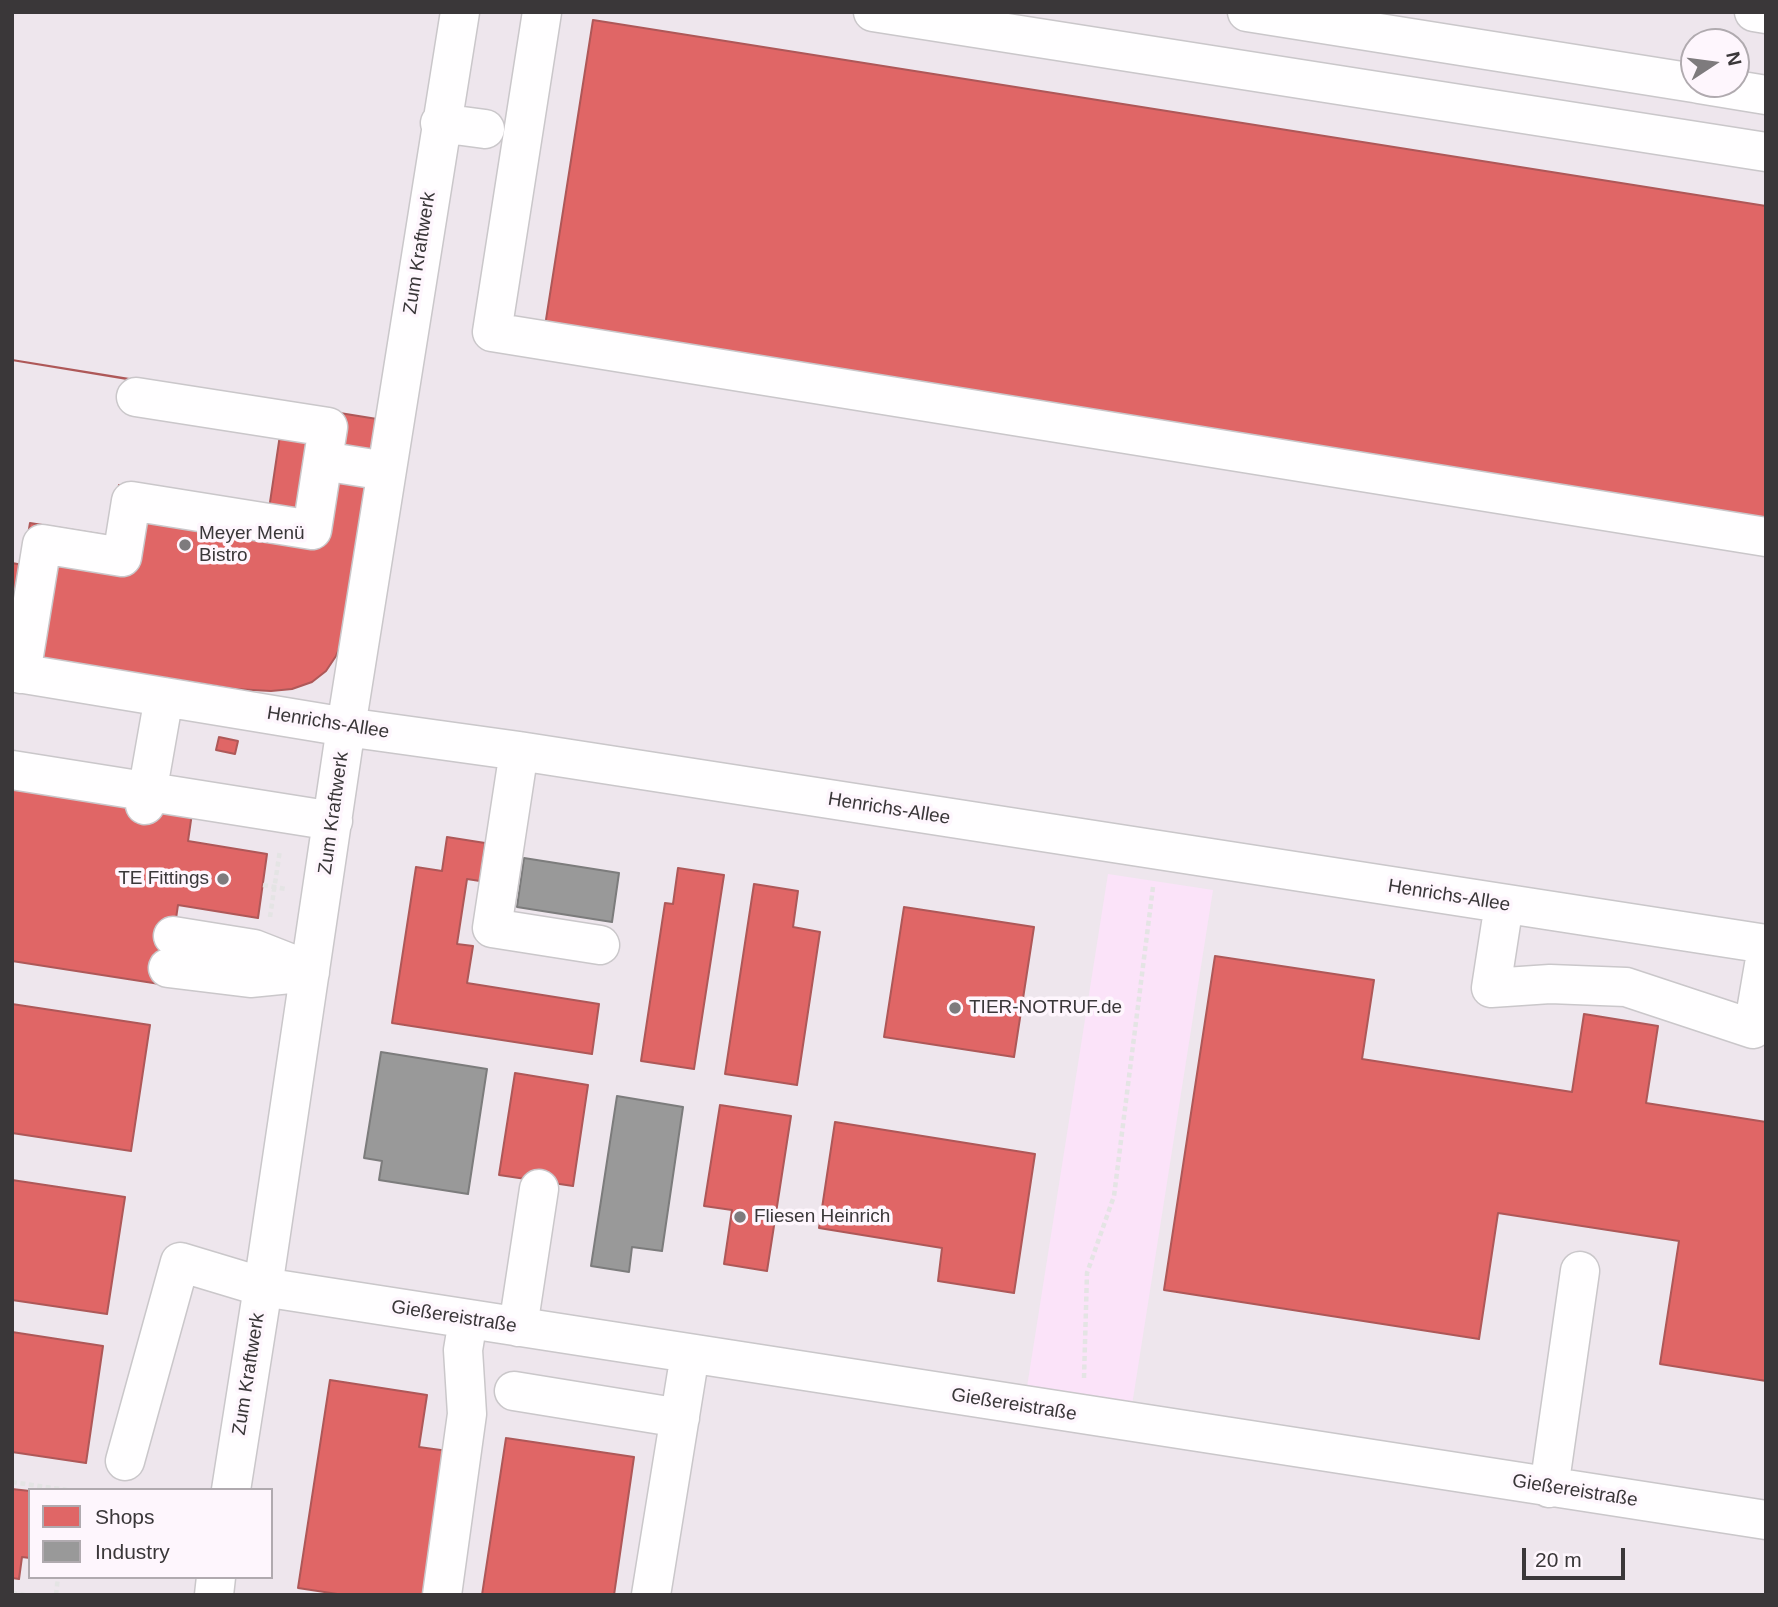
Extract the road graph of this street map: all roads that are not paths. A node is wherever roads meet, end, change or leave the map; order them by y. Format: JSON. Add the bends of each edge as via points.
{"nodes":[{"id":1,"x":460,"y":12,"type":"edge"},
{"id":2,"x":542,"y":12,"type":"edge"},
{"id":3,"x":873,"y":12,"type":"edge"},
{"id":4,"x":1247,"y":12,"type":"edge"},
{"id":5,"x":1754,"y":12,"type":"edge"},
{"id":6,"x":1766,"y":14,"type":"edge"},
{"id":7,"x":1680,"y":81,"type":"edge"},
{"id":8,"x":440,"y":123,"type":"junction"},
{"id":9,"x":485,"y":130,"type":"dead end"},
{"id":10,"x":1766,"y":152,"type":"edge"},
{"id":11,"x":136,"y":397,"type":"dead end"},
{"id":12,"x":323,"y":461,"type":"junction"},
{"id":13,"x":386,"y":471,"type":"junction"},
{"id":14,"x":1766,"y":537,"type":"edge"},
{"id":15,"x":24,"y":581,"type":"edge"},
{"id":16,"x":17,"y":673,"type":"edge"},
{"id":17,"x":164,"y":697,"type":"junction"},
{"id":18,"x":346,"y":727,"type":"junction"},
{"id":19,"x":519,"y":751,"type":"junction"},
{"id":20,"x":12,"y":770,"type":"edge"},
{"id":21,"x":146,"y":798,"type":"junction"},
{"id":22,"x":333,"y":821,"type":"junction"},
{"id":23,"x":1504,"y":904,"type":"junction"},
{"id":24,"x":1766,"y":944,"type":"edge"},
{"id":25,"x":600,"y":945,"type":"dead end"},
{"id":26,"x":1766,"y":953,"type":"edge"},
{"id":27,"x":310,"y":972,"type":"junction"},
{"id":28,"x":539,"y":1189,"type":"dead end"},
{"id":29,"x":1580,"y":1271,"type":"dead end"},
{"id":30,"x":263,"y":1287,"type":"junction"},
{"id":31,"x":468,"y":1320,"type":"junction"},
{"id":32,"x":518,"y":1327,"type":"junction"},
{"id":33,"x":690,"y":1354,"type":"junction"},
{"id":34,"x":514,"y":1391,"type":"dead end"},
{"id":35,"x":680,"y":1418,"type":"junction"},
{"id":36,"x":125,"y":1461,"type":"dead end"},
{"id":37,"x":231,"y":1488,"type":"edge"},
{"id":38,"x":1549,"y":1488,"type":"junction"},
{"id":39,"x":1766,"y":1520,"type":"edge"},
{"id":40,"x":442,"y":1595,"type":"edge"},
{"id":41,"x":651,"y":1595,"type":"edge"}],
"edges":[{"from":1,"to":8,"type":"street","name":"Zum Kraftwerk"},
{"from":2,"to":14,"type":"street","via":[[492,332]]},
{"from":3,"to":10,"type":"street"},
{"from":4,"to":7,"type":"street"},
{"from":5,"to":6,"type":"street"},
{"from":8,"to":9,"type":"street"},
{"from":8,"to":13,"type":"street","name":"Zum Kraftwerk"},
{"from":11,"to":12,"type":"street","via":[[328,427]]},
{"from":12,"to":13,"type":"street"},
{"from":12,"to":15,"type":"street","via":[[312,530],[131,501],[122,557],[42,544]]},
{"from":13,"to":18,"type":"street","name":"Zum Kraftwerk"},
{"from":15,"to":16,"type":"street"},
{"from":16,"to":17,"type":"street","name":"Henrichs-Allee"},
{"from":17,"to":18,"type":"street","name":"Henrichs-Allee"},
{"from":17,"to":21,"type":"street"},
{"from":18,"to":19,"type":"street","name":"Henrichs-Allee"},
{"from":18,"to":22,"type":"street","name":"Zum Kraftwerk"},
{"from":19,"to":23,"type":"street","name":"Henrichs-Allee"},
{"from":19,"to":25,"type":"street","via":[[492,928]]},
{"from":20,"to":21,"type":"street"},
{"from":21,"to":22,"type":"street"},
{"from":22,"to":27,"type":"street","name":"Zum Kraftwerk"},
{"from":23,"to":24,"type":"street","name":"Henrichs-Allee"},
{"from":23,"to":26,"type":"street","via":[[1491,988],[1550,984],[1626,987],[1753,1028]]},
{"from":27,"to":27,"type":"street","via":[[250,978],[171,952],[254,949]]},
{"from":27,"to":30,"type":"street","name":"Zum Kraftwerk"},
{"from":28,"to":32,"type":"street"},
{"from":29,"to":38,"type":"street"},
{"from":30,"to":31,"type":"street","name":"Gießereistraße"},
{"from":30,"to":36,"type":"street","name":"Gießereistraße","via":[[180,1262]]},
{"from":30,"to":37,"type":"street","name":"Zum Kraftwerk"},
{"from":31,"to":32,"type":"street","name":"Gießereistraße"},
{"from":31,"to":40,"type":"street","via":[[463,1350],[467,1414]]},
{"from":32,"to":33,"type":"street","name":"Gießereistraße"},
{"from":33,"to":35,"type":"street"},
{"from":33,"to":38,"type":"street","name":"Gießereistraße"},
{"from":34,"to":35,"type":"street"},
{"from":35,"to":41,"type":"street"},
{"from":38,"to":39,"type":"street","name":"Gießereistraße"}]}
